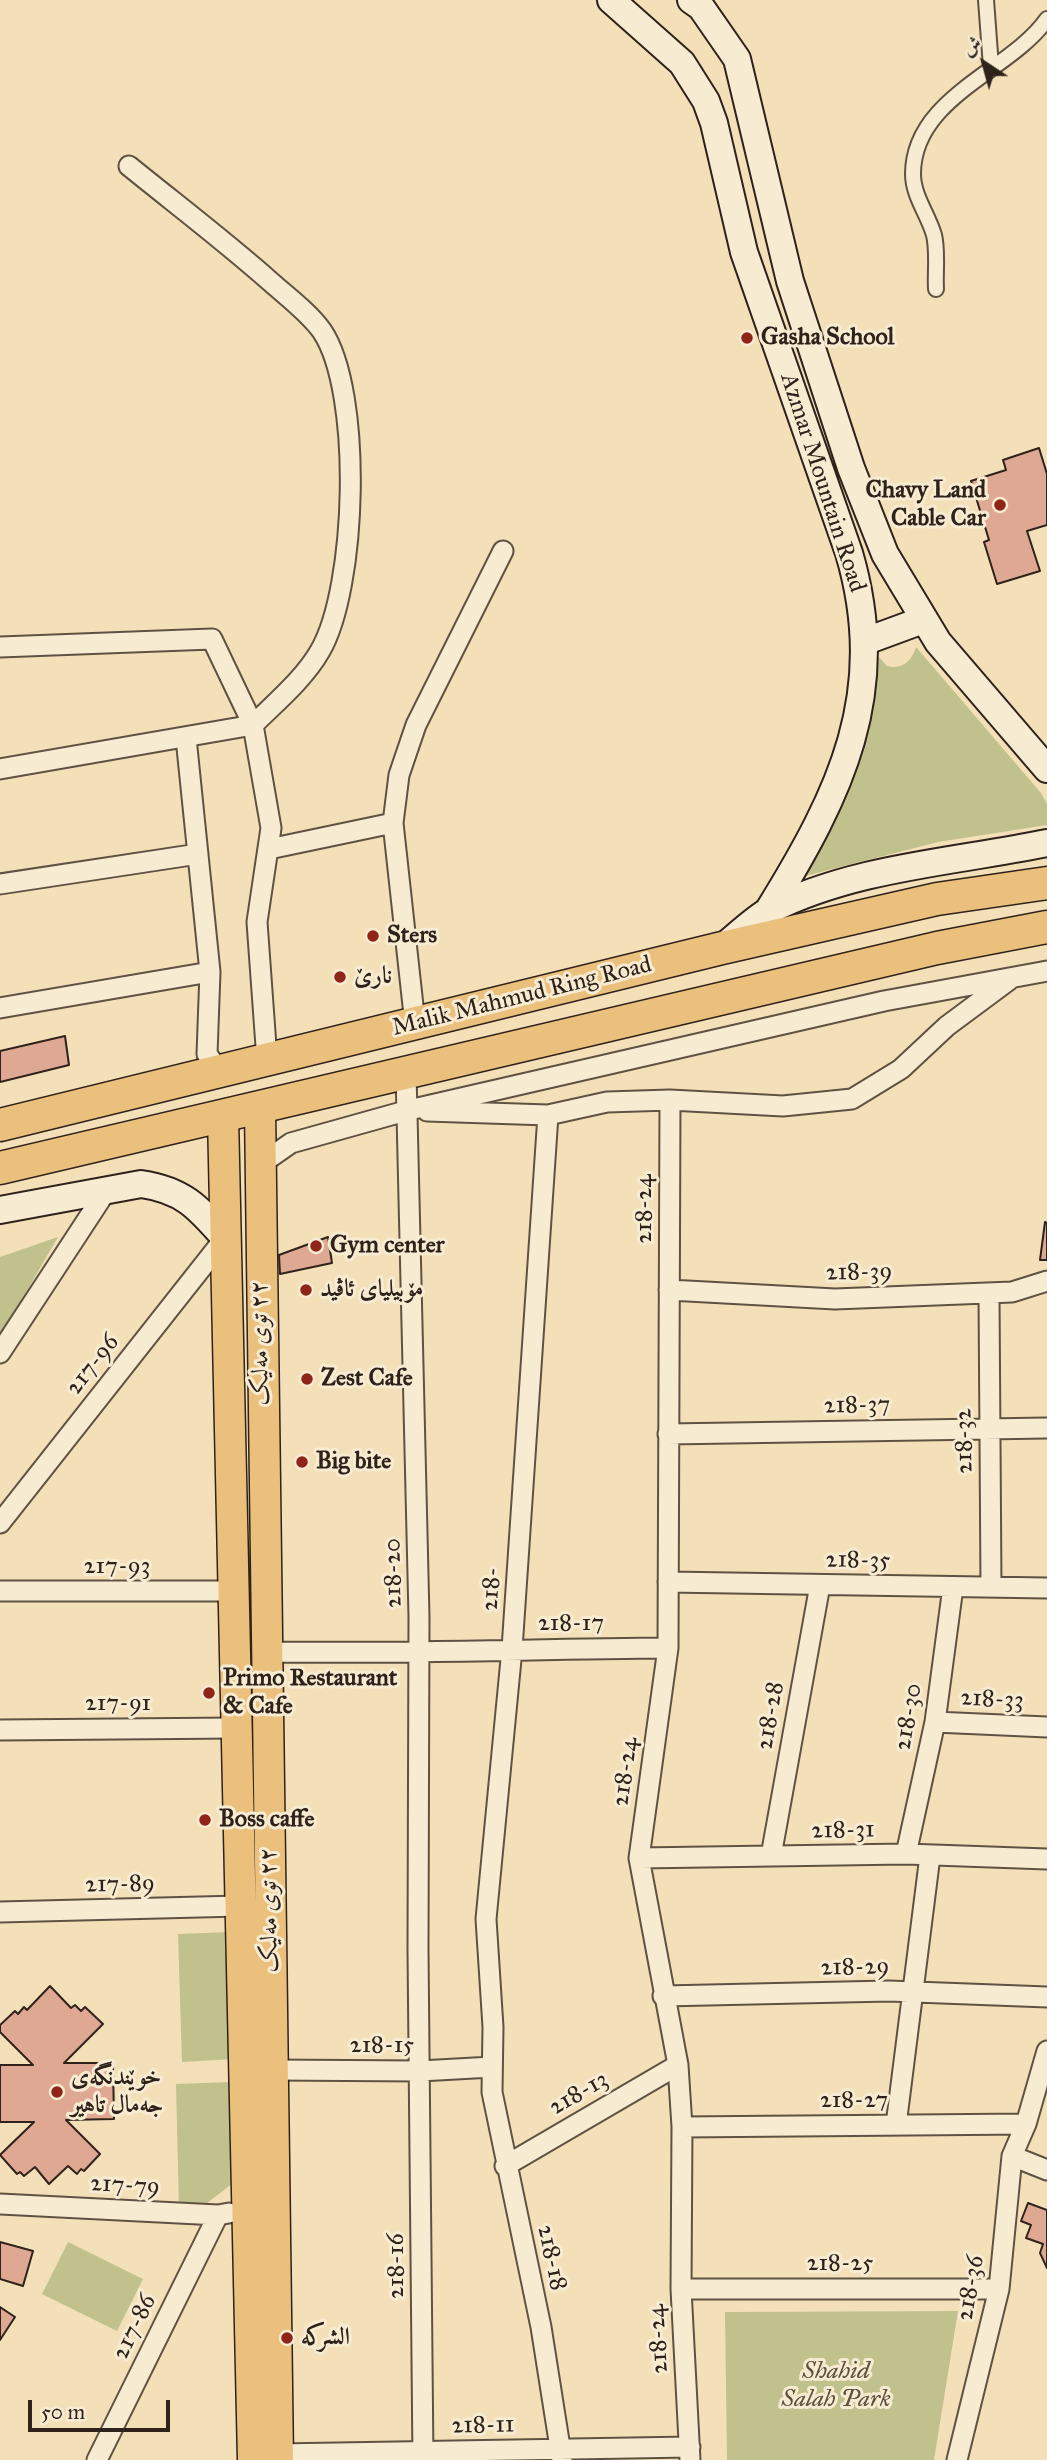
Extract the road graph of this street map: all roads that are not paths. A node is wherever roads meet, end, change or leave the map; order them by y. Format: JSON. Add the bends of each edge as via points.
{"nodes":[{"id":1,"x":611,"y":0,"type":"edge"},
{"id":2,"x":691,"y":0,"type":"edge"},
{"id":3,"x":986,"y":0,"type":"edge"},
{"id":4,"x":1047,"y":19,"type":"edge"},
{"id":5,"x":991,"y":67,"type":"junction"},
{"id":6,"x":129,"y":166,"type":"dead end"},
{"id":7,"x":936,"y":289,"type":"dead end"},
{"id":8,"x":503,"y":551,"type":"dead end"},
{"id":9,"x":923,"y":620,"type":"junction"},
{"id":10,"x":866,"y":641,"type":"junction"},
{"id":11,"x":0,"y":648,"type":"edge"},
{"id":12,"x":253,"y":725,"type":"junction"},
{"id":13,"x":186,"y":738,"type":"junction"},
{"id":14,"x":0,"y":769,"type":"edge"},
{"id":15,"x":1047,"y":769,"type":"edge"},
{"id":16,"x":393,"y":823,"type":"junction"},
{"id":17,"x":1047,"y":844,"type":"edge"},
{"id":18,"x":269,"y":849,"type":"junction"},
{"id":19,"x":198,"y":854,"type":"junction"},
{"id":20,"x":1047,"y":883,"type":"edge"},
{"id":21,"x":0,"y":884,"type":"edge"},
{"id":22,"x":768,"y":911,"type":"junction"},
{"id":23,"x":1047,"y":927,"type":"edge"},
{"id":24,"x":722,"y":948,"type":"junction"},
{"id":25,"x":1047,"y":971,"type":"edge"},
{"id":26,"x":210,"y":972,"type":"junction"},
{"id":27,"x":1016,"y":975,"type":"junction"},
{"id":28,"x":0,"y":1008,"type":"edge"},
{"id":29,"x":415,"y":1024,"type":"junction"},
{"id":30,"x":267,"y":1060,"type":"junction"},
{"id":31,"x":220,"y":1072,"type":"junction"},
{"id":32,"x":407,"y":1073,"type":"junction"},
{"id":33,"x":670,"y":1100,"type":"junction"},
{"id":34,"x":260,"y":1108,"type":"junction"},
{"id":35,"x":409,"y":1110,"type":"junction"},
{"id":36,"x":548,"y":1115,"type":"junction"},
{"id":37,"x":223,"y":1116,"type":"junction"},
{"id":38,"x":0,"y":1125,"type":"edge"},
{"id":39,"x":258,"y":1166,"type":"junction"},
{"id":40,"x":0,"y":1168,"type":"edge"},
{"id":41,"x":108,"y":1188,"type":"junction"},
{"id":42,"x":0,"y":1210,"type":"edge"},
{"id":43,"x":225,"y":1238,"type":"junction"},
{"id":44,"x":1047,"y":1281,"type":"edge"},
{"id":45,"x":669,"y":1290,"type":"junction"},
{"id":46,"x":989,"y":1294,"type":"junction"},
{"id":47,"x":0,"y":1353,"type":"edge"},
{"id":48,"x":1047,"y":1428,"type":"edge"},
{"id":49,"x":990,"y":1429,"type":"junction"},
{"id":50,"x":668,"y":1434,"type":"junction"},
{"id":51,"x":0,"y":1523,"type":"edge"},
{"id":52,"x":668,"y":1582,"type":"junction"},
{"id":53,"x":820,"y":1585,"type":"junction"},
{"id":54,"x":953,"y":1587,"type":"junction"},
{"id":55,"x":991,"y":1587,"type":"junction"},
{"id":56,"x":1047,"y":1588,"type":"edge"},
{"id":57,"x":0,"y":1591,"type":"edge"},
{"id":58,"x":233,"y":1591,"type":"junction"},
{"id":59,"x":668,"y":1648,"type":"junction"},
{"id":60,"x":512,"y":1649,"type":"junction"},
{"id":61,"x":266,"y":1652,"type":"junction"},
{"id":62,"x":419,"y":1654,"type":"junction"},
{"id":63,"x":935,"y":1722,"type":"junction"},
{"id":64,"x":1047,"y":1727,"type":"edge"},
{"id":65,"x":236,"y":1728,"type":"junction"},
{"id":66,"x":0,"y":1730,"type":"edge"},
{"id":67,"x":906,"y":1854,"type":"junction"},
{"id":68,"x":771,"y":1856,"type":"junction"},
{"id":69,"x":930,"y":1856,"type":"junction"},
{"id":70,"x":639,"y":1858,"type":"junction"},
{"id":71,"x":1047,"y":1859,"type":"edge"},
{"id":72,"x":240,"y":1906,"type":"junction"},
{"id":73,"x":0,"y":1912,"type":"edge"},
{"id":74,"x":911,"y":1993,"type":"junction"},
{"id":75,"x":663,"y":1996,"type":"junction"},
{"id":76,"x":1047,"y":1997,"type":"edge"},
{"id":77,"x":1047,"y":2051,"type":"edge"},
{"id":78,"x":678,"y":2065,"type":"junction"},
{"id":79,"x":492,"y":2067,"type":"junction"},
{"id":80,"x":272,"y":2070,"type":"junction"},
{"id":81,"x":420,"y":2071,"type":"junction"},
{"id":82,"x":1026,"y":2124,"type":"junction"},
{"id":83,"x":896,"y":2125,"type":"junction"},
{"id":84,"x":682,"y":2127,"type":"junction"},
{"id":85,"x":1012,"y":2156,"type":"junction"},
{"id":86,"x":505,"y":2166,"type":"junction"},
{"id":87,"x":1047,"y":2170,"type":"edge"},
{"id":88,"x":0,"y":2204,"type":"edge"},
{"id":89,"x":247,"y":2210,"type":"junction"},
{"id":90,"x":218,"y":2215,"type":"junction"},
{"id":91,"x":681,"y":2289,"type":"junction"},
{"id":92,"x":999,"y":2289,"type":"junction"},
{"id":93,"x":690,"y":2454,"type":"edge"},
{"id":94,"x":562,"y":2455,"type":"edge"},
{"id":95,"x":423,"y":2456,"type":"edge"},
{"id":96,"x":270,"y":2458,"type":"edge"},
{"id":97,"x":97,"y":2460,"type":"edge"},
{"id":98,"x":957,"y":2460,"type":"edge"}],
"edges":[{"from":1,"to":10,"type":"main road","name":"Azmar Mountain Road","via":[[682,63],[706,101],[744,252],[855,573]]},
{"from":2,"to":9,"type":"main road","name":"Azmar Mountain Road","via":[[701,7],[737,59],[790,281],[851,468],[885,554]]},
{"from":3,"to":5,"type":"street"},
{"from":4,"to":5,"type":"street","via":[[1029,41]]},
{"from":5,"to":7,"type":"street","via":[[940,111],[916,158],[914,183],[935,238]]},
{"from":6,"to":12,"type":"street","via":[[295,304],[322,331],[342,377],[352,466],[341,589],[320,650]]},
{"from":8,"to":16,"type":"street","via":[[416,724],[399,775]]},
{"from":9,"to":10,"type":"main road"},
{"from":9,"to":15,"type":"main road","name":"Azmar Mountain Road","via":[[992,709]]},
{"from":10,"to":22,"type":"main road","name":"Azmar Mountain Road","via":[[862,699],[846,758],[808,843]]},
{"from":11,"to":12,"type":"street","via":[[212,639]]},
{"from":12,"to":13,"type":"street"},
{"from":12,"to":18,"type":"street","via":[[271,828]]},
{"from":13,"to":14,"type":"street"},
{"from":13,"to":19,"type":"street"},
{"from":16,"to":18,"type":"street"},
{"from":16,"to":29,"type":"street"},
{"from":17,"to":22,"type":"main road","via":[[885,872]]},
{"from":18,"to":30,"type":"street","via":[[257,922]]},
{"from":19,"to":21,"type":"street"},
{"from":19,"to":26,"type":"street"},
{"from":20,"to":24,"type":"highway","name":"Malik Mahmud Ring Road","via":[[937,899]]},
{"from":22,"to":24,"type":"main road"},
{"from":23,"to":32,"type":"highway","name":"Malik Mahmud Ring Road","via":[[937,948]]},
{"from":24,"to":29,"type":"highway","name":"Malik Mahmud Ring Road"},
{"from":25,"to":27,"type":"street"},
{"from":26,"to":28,"type":"street"},
{"from":26,"to":31,"type":"street","via":[[207,1054]]},
{"from":27,"to":33,"type":"street","via":[[947,1026],[901,1069],[852,1099],[783,1106]]},
{"from":27,"to":35,"type":"street"},
{"from":29,"to":30,"type":"highway","name":"Malik Mahmud Ring Road"},
{"from":30,"to":31,"type":"highway","name":"Malik Mahmud Ring Road"},
{"from":31,"to":38,"type":"highway","name":"Malik Mahmud Ring Road"},
{"from":32,"to":34,"type":"highway","name":"Malik Mahmud Ring Road"},
{"from":32,"to":35,"type":"street","name":"218-20"},
{"from":33,"to":36,"type":"street","via":[[607,1102]]},
{"from":33,"to":45,"type":"street","name":"218-24"},
{"from":34,"to":37,"type":"highway","name":"Malik Mahmud Ring Road"},
{"from":34,"to":39,"type":"main road","name":"٢٢ توی مەلیک"},
{"from":35,"to":36,"type":"street"},
{"from":35,"to":39,"type":"street","via":[[291,1143]]},
{"from":35,"to":62,"type":"street","name":"218-20"},
{"from":36,"to":60,"type":"street","name":"218-"},
{"from":37,"to":40,"type":"highway","name":"Malik Mahmud Ring Road"},
{"from":37,"to":43,"type":"main road","name":"٢٢ توی مەلیک"},
{"from":39,"to":61,"type":"main road","name":"٢٢ توی مەلیک"},
{"from":41,"to":42,"type":"main road"},
{"from":41,"to":43,"type":"main road","via":[[141,1184],[183,1195]]},
{"from":41,"to":47,"type":"street"},
{"from":43,"to":51,"type":"street","name":"217-96"},
{"from":43,"to":58,"type":"main road","name":"٢٢ توی مەلیک"},
{"from":44,"to":46,"type":"street","name":"218-39"},
{"from":45,"to":46,"type":"street","name":"218-39","via":[[835,1299]]},
{"from":45,"to":50,"type":"street","name":"218-24"},
{"from":46,"to":49,"type":"street","name":"218-32"},
{"from":48,"to":49,"type":"street","name":"218-37"},
{"from":49,"to":50,"type":"street","name":"218-37"},
{"from":49,"to":55,"type":"street","name":"218-32"},
{"from":50,"to":52,"type":"street","name":"218-24"},
{"from":52,"to":53,"type":"street","name":"218-35"},
{"from":52,"to":59,"type":"street","name":"218-24"},
{"from":53,"to":54,"type":"street","name":"218-35"},
{"from":53,"to":68,"type":"street","name":"218-28"},
{"from":54,"to":55,"type":"street","name":"218-35"},
{"from":54,"to":63,"type":"street","name":"218-30"},
{"from":55,"to":56,"type":"street","name":"218-35"},
{"from":57,"to":58,"type":"street","name":"217-93"},
{"from":58,"to":65,"type":"main road","name":"٢٢ توی مەلیک"},
{"from":59,"to":60,"type":"street","name":"218-17"},
{"from":59,"to":70,"type":"street","name":"218-24"},
{"from":60,"to":62,"type":"street","name":"218-17"},
{"from":60,"to":79,"type":"street","name":"218-","via":[[486,1919]]},
{"from":61,"to":62,"type":"street","name":"218-17"},
{"from":61,"to":80,"type":"main road","name":"٢٢ توی مەلیک"},
{"from":62,"to":81,"type":"street","name":"218-20"},
{"from":63,"to":64,"type":"street","name":"218-33"},
{"from":63,"to":67,"type":"street","name":"218-30"},
{"from":65,"to":66,"type":"street","name":"217-91"},
{"from":65,"to":72,"type":"main road","name":"٢٢ توی مەلیک"},
{"from":67,"to":68,"type":"street","name":"218-31"},
{"from":67,"to":69,"type":"street","name":"218-31"},
{"from":68,"to":70,"type":"street","name":"218-31"},
{"from":69,"to":71,"type":"street","name":"218-31"},
{"from":69,"to":74,"type":"street"},
{"from":70,"to":75,"type":"street","name":"218-24"},
{"from":72,"to":73,"type":"street","name":"217-89"},
{"from":72,"to":89,"type":"main road","name":"٢٢ توی مەلیک"},
{"from":74,"to":75,"type":"street","name":"218-29"},
{"from":74,"to":76,"type":"street","name":"218-29"},
{"from":74,"to":83,"type":"street"},
{"from":75,"to":78,"type":"street","name":"218-24"},
{"from":77,"to":82,"type":"street","name":"218-36"},
{"from":78,"to":84,"type":"street","name":"218-24"},
{"from":78,"to":86,"type":"street","name":"218-13"},
{"from":79,"to":81,"type":"street","name":"218-15"},
{"from":79,"to":86,"type":"street","name":"218-18"},
{"from":80,"to":81,"type":"street","name":"218-15"},
{"from":80,"to":96,"type":"main road","name":"٢٢ توی مەلیک"},
{"from":81,"to":95,"type":"street","name":"218-16"},
{"from":82,"to":83,"type":"street","name":"218-27"},
{"from":82,"to":85,"type":"street","name":"218-36"},
{"from":83,"to":84,"type":"street","name":"218-27"},
{"from":84,"to":91,"type":"street","name":"218-24"},
{"from":85,"to":87,"type":"street"},
{"from":85,"to":92,"type":"street","name":"218-36"},
{"from":86,"to":94,"type":"street","name":"218-18","via":[[541,2327]]},
{"from":88,"to":90,"type":"street","name":"217-79"},
{"from":89,"to":90,"type":"street","name":"217-79"},
{"from":89,"to":96,"type":"main road","name":"٢٢ توی مەلیک"},
{"from":90,"to":97,"type":"street","name":"217-86"},
{"from":91,"to":92,"type":"street","name":"218-25"},
{"from":91,"to":93,"type":"street","name":"218-24"},
{"from":92,"to":98,"type":"street","name":"218-36"},
{"from":93,"to":94,"type":"street","name":"218-11"},
{"from":94,"to":95,"type":"street","name":"218-11"},
{"from":95,"to":96,"type":"street","name":"218-11"}]}
